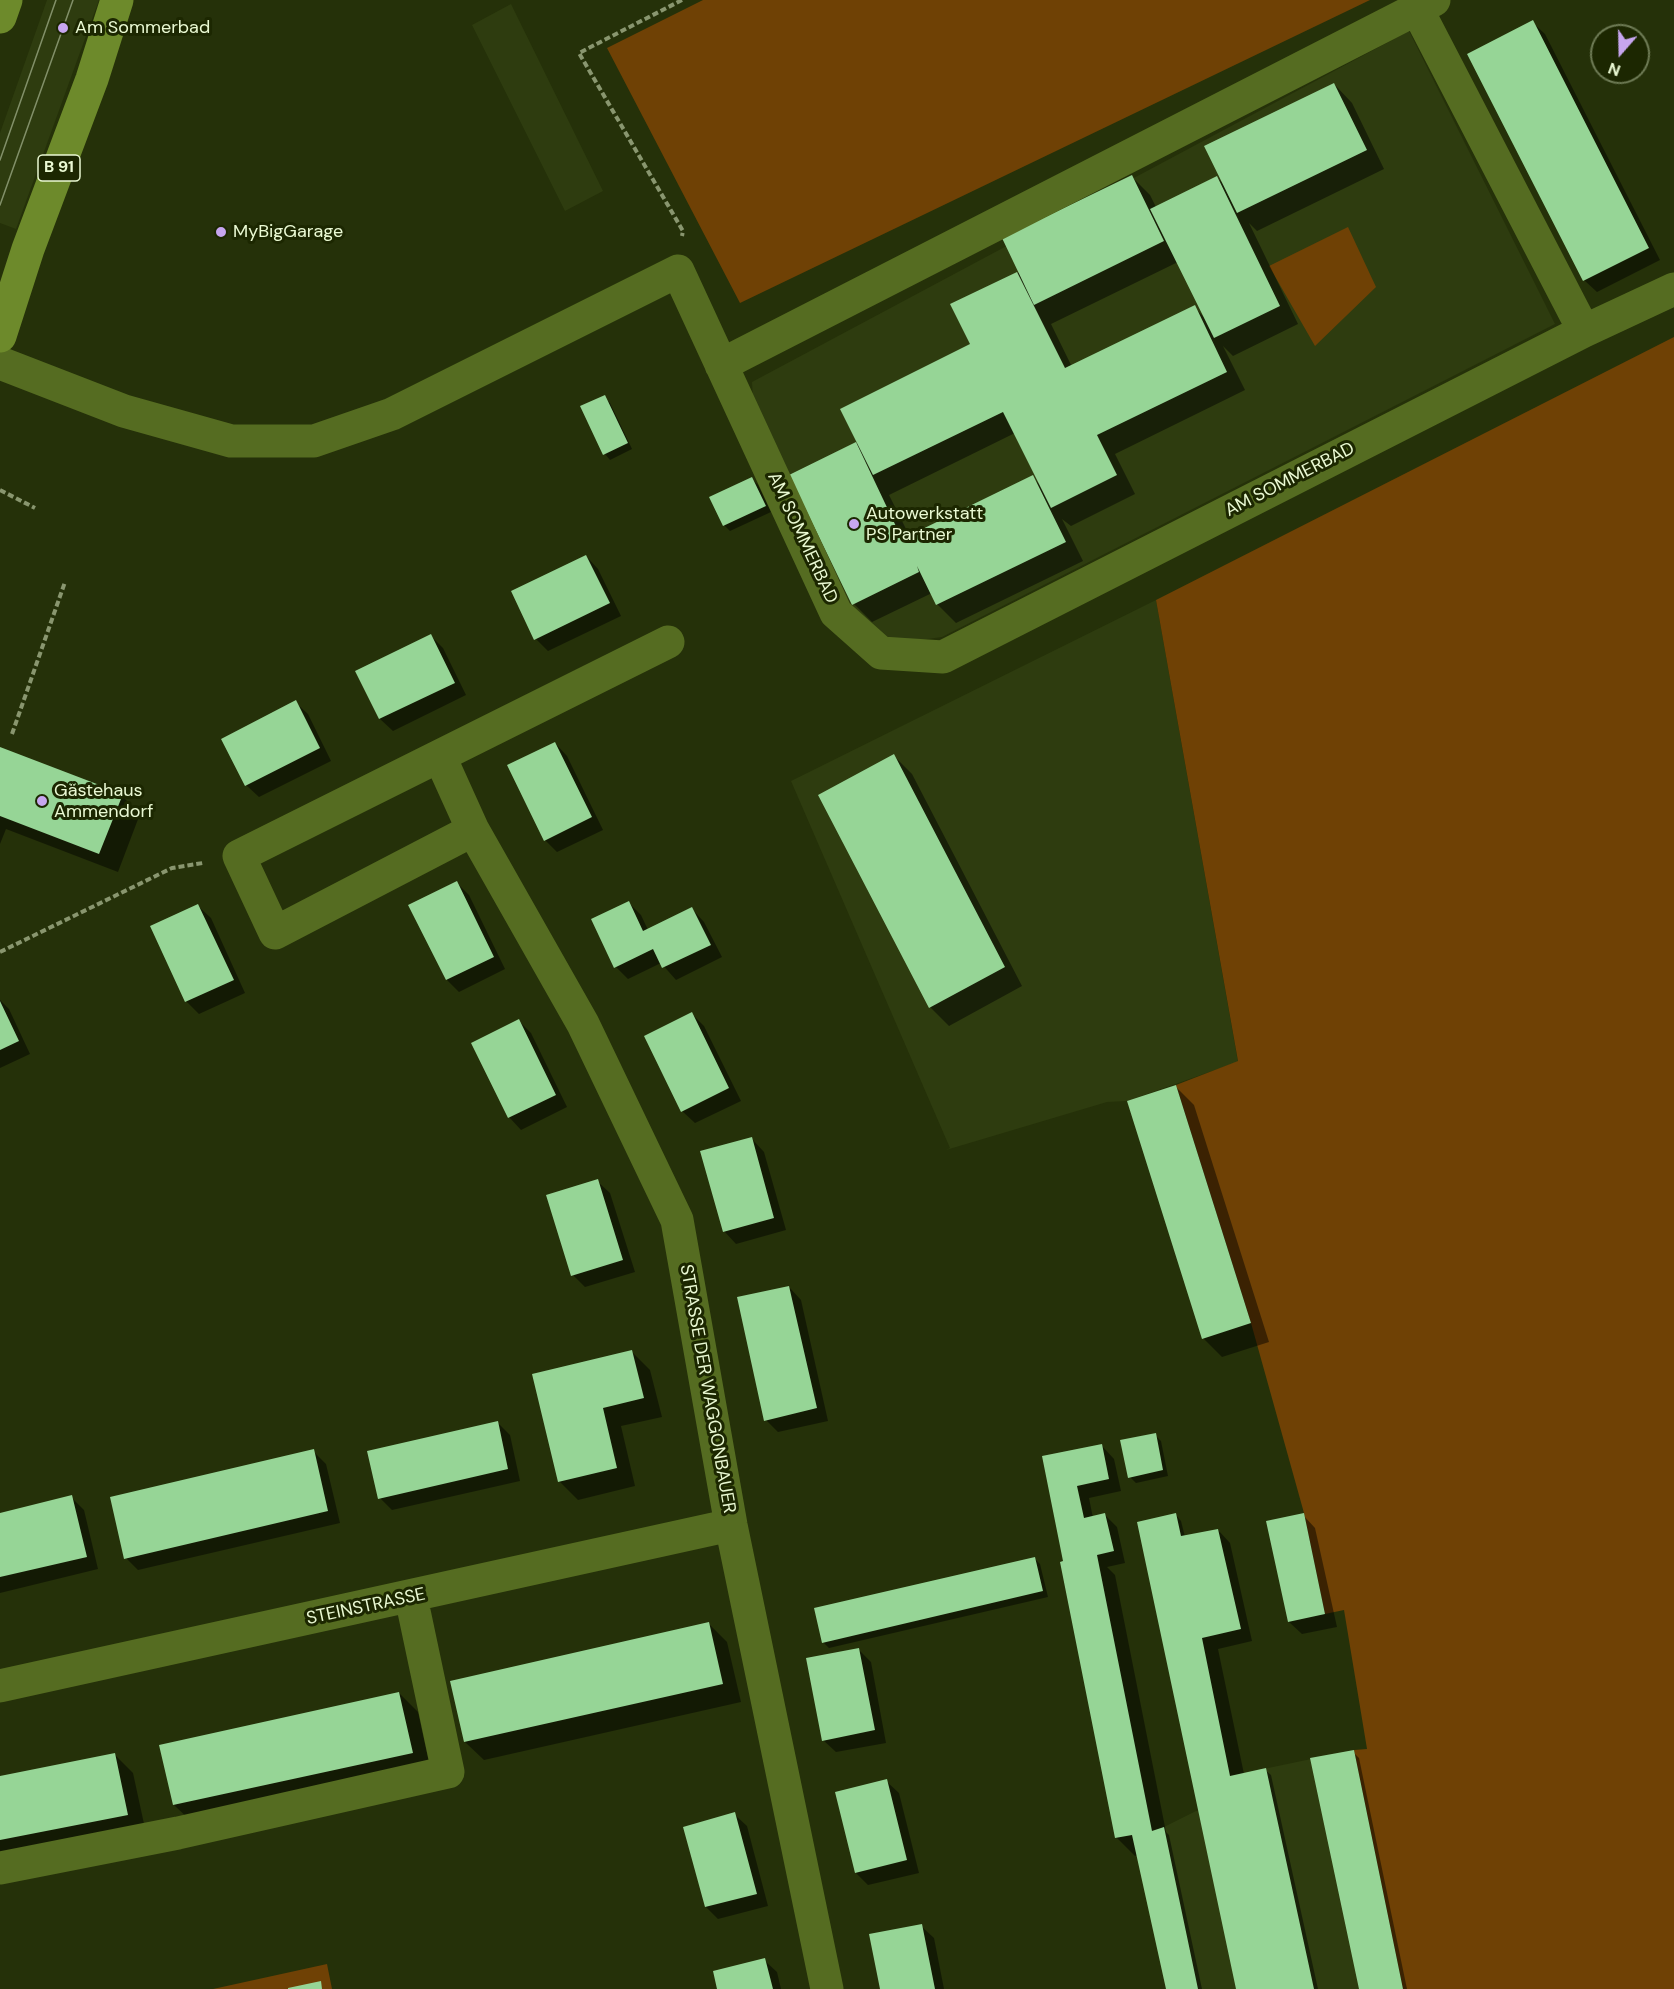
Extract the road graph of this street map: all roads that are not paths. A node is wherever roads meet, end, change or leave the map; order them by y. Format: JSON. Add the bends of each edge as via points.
{"nodes":[{"id":1,"x":6,"y":0,"type":"edge"},
{"id":2,"x":117,"y":0,"type":"edge"},
{"id":3,"x":1426,"y":4,"type":"edge"},
{"id":4,"x":0,"y":17,"type":"edge"},
{"id":5,"x":1674,"y":289,"type":"edge"},
{"id":6,"x":1584,"y":331,"type":"junction"},
{"id":7,"x":0,"y":336,"type":"edge"},
{"id":8,"x":0,"y":363,"type":"edge"},
{"id":9,"x":722,"y":366,"type":"junction"},
{"id":10,"x":668,"y":642,"type":"dead end"},
{"id":11,"x":440,"y":757,"type":"junction"},
{"id":12,"x":473,"y":830,"type":"junction"},
{"id":13,"x":731,"y":1525,"type":"junction"},
{"id":14,"x":411,"y":1598,"type":"junction"},
{"id":15,"x":0,"y":1686,"type":"edge"},
{"id":16,"x":0,"y":1868,"type":"edge"},
{"id":17,"x":827,"y":1989,"type":"edge"}],
"edges":[{"from":1,"to":4,"type":"main road"},
{"from":2,"to":7,"type":"main road","number":"B 91"},
{"from":3,"to":6,"type":"street"},
{"from":3,"to":9,"type":"street"},
{"from":5,"to":6,"type":"street","name":"AM SOMMERBAD"},
{"from":6,"to":9,"type":"street","name":"AM SOMMERBAD","via":[[943,657],[881,653],[836,612]]},
{"from":8,"to":9,"type":"street","name":"AM SOMMERBAD","via":[[124,411],[231,441],[314,441],[392,414],[678,271]]},
{"from":10,"to":11,"type":"street"},
{"from":11,"to":12,"type":"street","name":"STRASSE DER WAGGONBAUER"},
{"from":11,"to":12,"type":"street","via":[[239,856],[275,933]]},
{"from":12,"to":13,"type":"street","name":"STRASSE DER WAGGONBAUER","via":[[583,1024],[677,1220]]},
{"from":13,"to":14,"type":"street","name":"STEINSTRASSE"},
{"from":13,"to":17,"type":"street","name":"STRASSE DER WAGGONBAUER"},
{"from":14,"to":15,"type":"street","name":"STEINSTRASSE"},
{"from":14,"to":16,"type":"street","via":[[448,1772],[178,1833]]}]}
